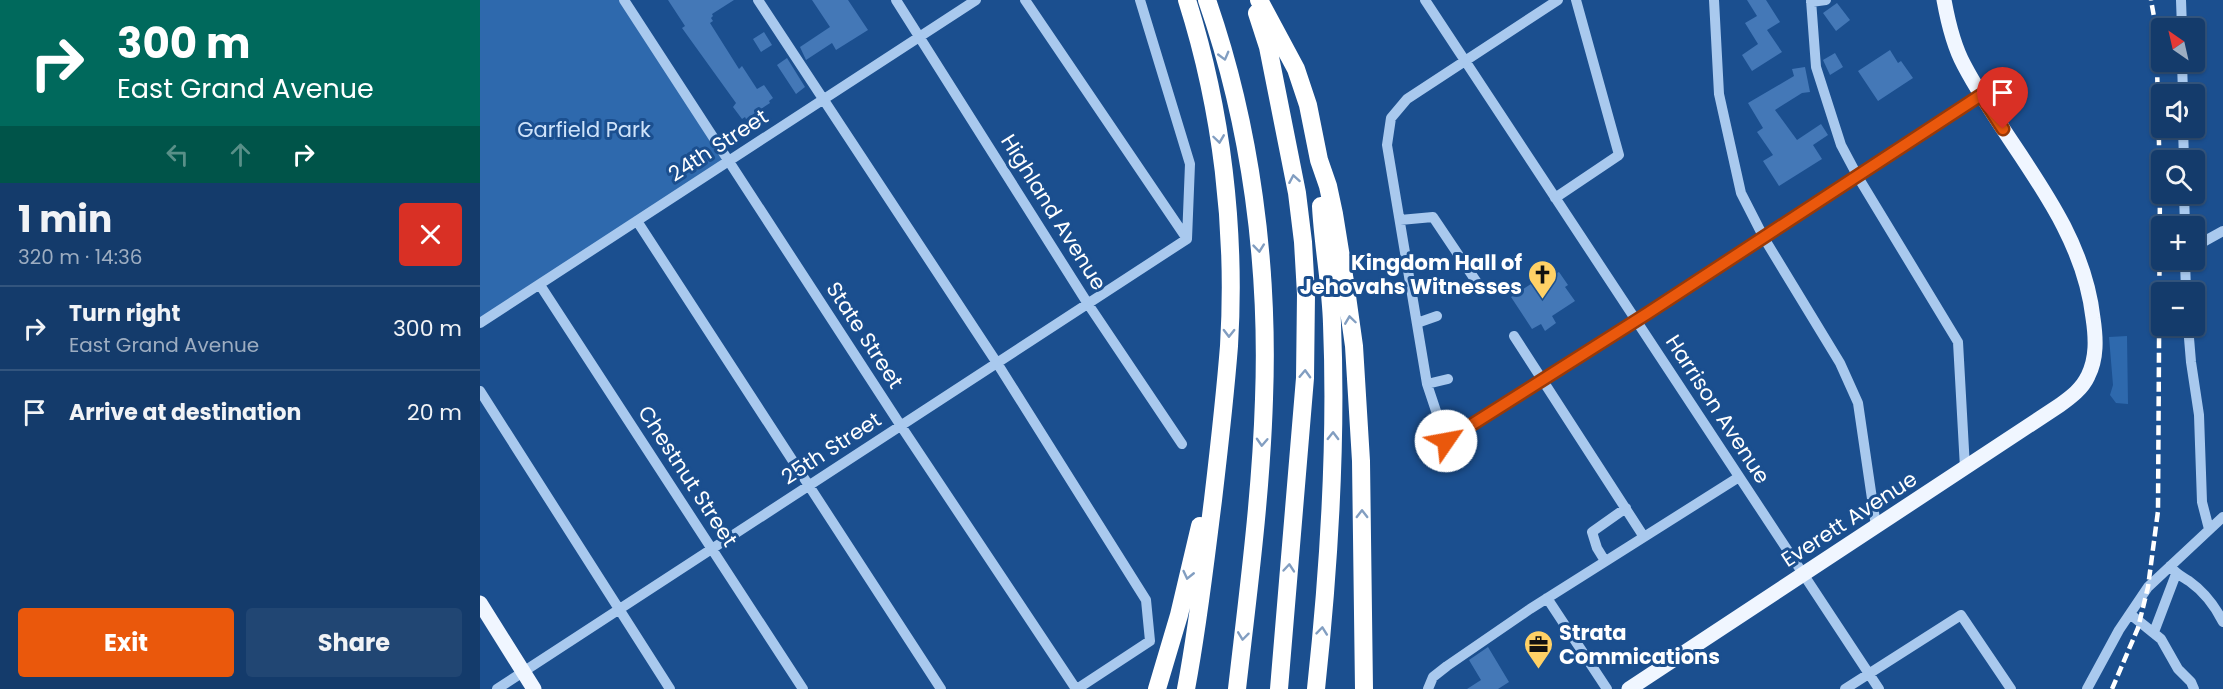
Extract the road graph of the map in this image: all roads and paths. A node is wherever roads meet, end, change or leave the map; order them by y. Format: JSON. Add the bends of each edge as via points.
{"nodes":[{"id":1,"x":624,"y":0,"type":"edge"},
{"id":2,"x":758,"y":0,"type":"edge"},
{"id":3,"x":896,"y":0,"type":"edge"},
{"id":4,"x":976,"y":0,"type":"edge"},
{"id":5,"x":1025,"y":0,"type":"edge"},
{"id":6,"x":1140,"y":0,"type":"edge"},
{"id":7,"x":1186,"y":0,"type":"edge"},
{"id":8,"x":1207,"y":0,"type":"edge"},
{"id":9,"x":1253,"y":0,"type":"edge"},
{"id":10,"x":1259,"y":0,"type":"edge"},
{"id":11,"x":1425,"y":0,"type":"edge"},
{"id":12,"x":1558,"y":0,"type":"edge"},
{"id":13,"x":1576,"y":0,"type":"edge"},
{"id":14,"x":1714,"y":0,"type":"edge"},
{"id":15,"x":1826,"y":0,"type":"edge"},
{"id":16,"x":1944,"y":0,"type":"edge"},
{"id":17,"x":2181,"y":0,"type":"edge"},
{"id":18,"x":1811,"y":1,"type":"edge"},
{"id":19,"x":2181,"y":18,"type":"edge"},
{"id":20,"x":920,"y":37,"type":"junction"},
{"id":21,"x":1464,"y":61,"type":"junction"},
{"id":22,"x":1981,"y":95,"type":"junction"},
{"id":23,"x":823,"y":100,"type":"junction"},
{"id":24,"x":1319,"y":160,"type":"junction"},
{"id":25,"x":730,"y":161,"type":"junction"},
{"id":26,"x":1858,"y":177,"type":"junction"},
{"id":27,"x":1555,"y":198,"type":"junction"},
{"id":28,"x":1401,"y":220,"type":"junction"},
{"id":29,"x":637,"y":221,"type":"junction"},
{"id":30,"x":2223,"y":231,"type":"edge"},
{"id":31,"x":1764,"y":238,"type":"junction"},
{"id":32,"x":1187,"y":239,"type":"junction"},
{"id":33,"x":2205,"y":241,"type":"edge"},
{"id":34,"x":540,"y":285,"type":"junction"},
{"id":35,"x":1480,"y":287,"type":"dead end"},
{"id":36,"x":1088,"y":304,"type":"junction"},
{"id":37,"x":1437,"y":316,"type":"dead end"},
{"id":38,"x":1636,"y":320,"type":"junction"},
{"id":39,"x":480,"y":323,"type":"edge"},
{"id":40,"x":1417,"y":323,"type":"junction"},
{"id":41,"x":1514,"y":336,"type":"dead end"},
{"id":42,"x":2189,"y":336,"type":"edge"},
{"id":43,"x":997,"y":363,"type":"junction"},
{"id":44,"x":1544,"y":379,"type":"junction"},
{"id":45,"x":1448,"y":380,"type":"dead end"},
{"id":46,"x":1427,"y":384,"type":"junction"},
{"id":47,"x":480,"y":390,"type":"edge"},
{"id":48,"x":901,"y":426,"type":"junction"},
{"id":49,"x":1221,"y":437,"type":"junction"},
{"id":50,"x":1182,"y":444,"type":"dead end"},
{"id":51,"x":1965,"y":468,"type":"junction"},
{"id":52,"x":1739,"y":477,"type":"junction"},
{"id":53,"x":809,"y":486,"type":"junction"},
{"id":54,"x":1626,"y":508,"type":"junction"},
{"id":55,"x":2223,"y":517,"type":"edge"},
{"id":56,"x":1876,"y":526,"type":"junction"},
{"id":57,"x":2210,"y":529,"type":"junction"},
{"id":58,"x":1644,"y":537,"type":"junction"},
{"id":59,"x":712,"y":549,"type":"junction"},
{"id":60,"x":1605,"y":561,"type":"junction"},
{"id":61,"x":2173,"y":570,"type":"junction"},
{"id":62,"x":1804,"y":574,"type":"junction"},
{"id":63,"x":1547,"y":598,"type":"junction"},
{"id":64,"x":480,"y":603,"type":"edge"},
{"id":65,"x":618,"y":609,"type":"junction"},
{"id":66,"x":2130,"y":614,"type":"junction"},
{"id":67,"x":2223,"y":622,"type":"edge"},
{"id":68,"x":2154,"y":632,"type":"junction"},
{"id":69,"x":523,"y":672,"type":"junction"},
{"id":70,"x":1869,"y":673,"type":"junction"},
{"id":71,"x":497,"y":689,"type":"edge"},
{"id":72,"x":534,"y":689,"type":"edge"},
{"id":73,"x":670,"y":689,"type":"edge"},
{"id":74,"x":803,"y":689,"type":"edge"},
{"id":75,"x":941,"y":689,"type":"edge"},
{"id":76,"x":1076,"y":689,"type":"edge"},
{"id":77,"x":1157,"y":689,"type":"edge"},
{"id":78,"x":1186,"y":689,"type":"edge"},
{"id":79,"x":1237,"y":689,"type":"edge"},
{"id":80,"x":1279,"y":689,"type":"edge"},
{"id":81,"x":1316,"y":689,"type":"edge"},
{"id":82,"x":1364,"y":689,"type":"edge"},
{"id":83,"x":1428,"y":689,"type":"edge"},
{"id":84,"x":1607,"y":689,"type":"edge"},
{"id":85,"x":1629,"y":689,"type":"edge"},
{"id":86,"x":1845,"y":689,"type":"edge"},
{"id":87,"x":1879,"y":689,"type":"edge"},
{"id":88,"x":2011,"y":689,"type":"edge"},
{"id":89,"x":2087,"y":689,"type":"edge"},
{"id":90,"x":2194,"y":689,"type":"edge"}],
"edges":[{"from":1,"to":25,"type":"street","name":"State Street"},
{"from":2,"to":23,"type":"street"},
{"from":3,"to":20,"type":"street","name":"Highland Avenue"},
{"from":4,"to":20,"type":"street","name":"24th Street"},
{"from":5,"to":32,"type":"street"},
{"from":6,"to":32,"type":"street","via":[[1191,164]]},
{"from":7,"to":49,"type":"highway","one_way":true,"via":[[1217,127],[1227,214],[1229,344]]},
{"from":8,"to":79,"type":"highway","one_way":true,"via":[[1246,153],[1256,214],[1264,318],[1261,465]]},
{"from":80,"to":9,"type":"highway","one_way":true,"via":[[1305,378],[1306,294],[1293,171],[1268,47]]},
{"from":10,"to":24,"type":"highway","via":[[1296,69]]},
{"from":11,"to":21,"type":"street","name":"Harrison Avenue"},
{"from":12,"to":21,"type":"street"},
{"from":13,"to":27,"type":"street","via":[[1619,155]]},
{"from":14,"to":31,"type":"street","via":[[1719,94],[1730,151],[1741,193]]},
{"from":15,"to":18,"type":"street"},
{"from":16,"to":22,"type":"main road","via":[[1954,43]]},
{"from":17,"to":19,"type":"street"},
{"from":18,"to":26,"type":"street","via":[[1816,67],[1841,145]]},
{"from":20,"to":23,"type":"street","name":"24th Street"},
{"from":20,"to":36,"type":"street","name":"Highland Avenue"},
{"from":21,"to":27,"type":"street","name":"Harrison Avenue"},
{"from":21,"to":28,"type":"street","via":[[1407,99],[1391,118],[1387,145]]},
{"from":22,"to":26,"type":"street"},
{"from":22,"to":51,"type":"main road","name":"Everett Avenue","via":[[2048,196],[2078,258],[2091,302],[2094,361],[2088,378],[2073,395]]},
{"from":23,"to":25,"type":"street","name":"24th Street"},
{"from":23,"to":43,"type":"street"},
{"from":81,"to":24,"type":"highway","one_way":true,"via":[[1328,569],[1333,438],[1332,324]]},
{"from":82,"to":24,"type":"highway","one_way":true,"via":[[1361,461],[1354,346],[1334,214]]},
{"from":25,"to":29,"type":"street","name":"24th Street"},
{"from":25,"to":48,"type":"street","name":"State Street"},
{"from":26,"to":31,"type":"street"},
{"from":26,"to":51,"type":"street","via":[[1958,342]]},
{"from":27,"to":38,"type":"street","name":"Harrison Avenue"},
{"from":28,"to":35,"type":"street","via":[[1433,217]]},
{"from":28,"to":40,"type":"street"},
{"from":29,"to":34,"type":"street","name":"24th Street"},
{"from":29,"to":53,"type":"street"},
{"from":30,"to":33,"type":"street"},
{"from":31,"to":38,"type":"street"},
{"from":31,"to":56,"type":"street","via":[[1840,363],[1858,403]]},
{"from":32,"to":36,"type":"street","name":"25th Street"},
{"from":34,"to":39,"type":"street","name":"24th Street"},
{"from":34,"to":59,"type":"street","name":"Chestnut Street"},
{"from":36,"to":43,"type":"street","name":"25th Street"},
{"from":36,"to":50,"type":"street","name":"Highland Avenue"},
{"from":37,"to":40,"type":"street"},
{"from":38,"to":44,"type":"street"},
{"from":38,"to":52,"type":"street","name":"Harrison Avenue"},
{"from":40,"to":46,"type":"street"},
{"from":41,"to":44,"type":"street"},
{"from":42,"to":57,"type":"street","via":[[2199,415],[2202,502]]},
{"from":43,"to":48,"type":"street","name":"25th Street"},
{"from":43,"to":76,"type":"street","via":[[1146,600],[1150,641]]},
{"from":44,"to":46,"type":"street","via":[[1446,441]]},
{"from":44,"to":54,"type":"street"},
{"from":45,"to":46,"type":"street"},
{"from":47,"to":65,"type":"street"},
{"from":48,"to":53,"type":"street","name":"25th Street"},
{"from":48,"to":76,"type":"street","name":"State Street"},
{"from":49,"to":77,"type":"highway","one_way":true,"via":[[1179,615]]},
{"from":49,"to":78,"type":"highway"},
{"from":51,"to":56,"type":"main road","name":"Everett Avenue"},
{"from":52,"to":58,"type":"street"},
{"from":52,"to":62,"type":"street","name":"Harrison Avenue"},
{"from":53,"to":59,"type":"street","name":"25th Street"},
{"from":53,"to":75,"type":"street"},
{"from":54,"to":58,"type":"street"},
{"from":54,"to":60,"type":"street","via":[[1592,532]]},
{"from":55,"to":57,"type":"street"},
{"from":56,"to":62,"type":"main road","name":"Everett Avenue"},
{"from":57,"to":61,"type":"street"},
{"from":58,"to":60,"type":"street"},
{"from":59,"to":65,"type":"street","name":"25th Street"},
{"from":59,"to":74,"type":"street","name":"Chestnut Street"},
{"from":60,"to":63,"type":"street"},
{"from":61,"to":66,"type":"street","via":[[2148,587]]},
{"from":61,"to":67,"type":"street","via":[[2206,596]]},
{"from":61,"to":68,"type":"street"},
{"from":62,"to":70,"type":"street","name":"Harrison Avenue"},
{"from":62,"to":85,"type":"main road","name":"Everett Avenue"},
{"from":63,"to":83,"type":"street","via":[[1447,666],[1433,677]]},
{"from":63,"to":84,"type":"street"},
{"from":64,"to":69,"type":"main road"},
{"from":65,"to":69,"type":"street","name":"25th Street"},
{"from":65,"to":73,"type":"street"},
{"from":66,"to":68,"type":"street"},
{"from":66,"to":89,"type":"street"},
{"from":68,"to":90,"type":"street"},
{"from":69,"to":71,"type":"street","name":"25th Street"},
{"from":69,"to":72,"type":"main road"},
{"from":70,"to":86,"type":"street"},
{"from":70,"to":87,"type":"street","name":"Harrison Avenue"},
{"from":70,"to":88,"type":"street","via":[[1961,615]]}]}
